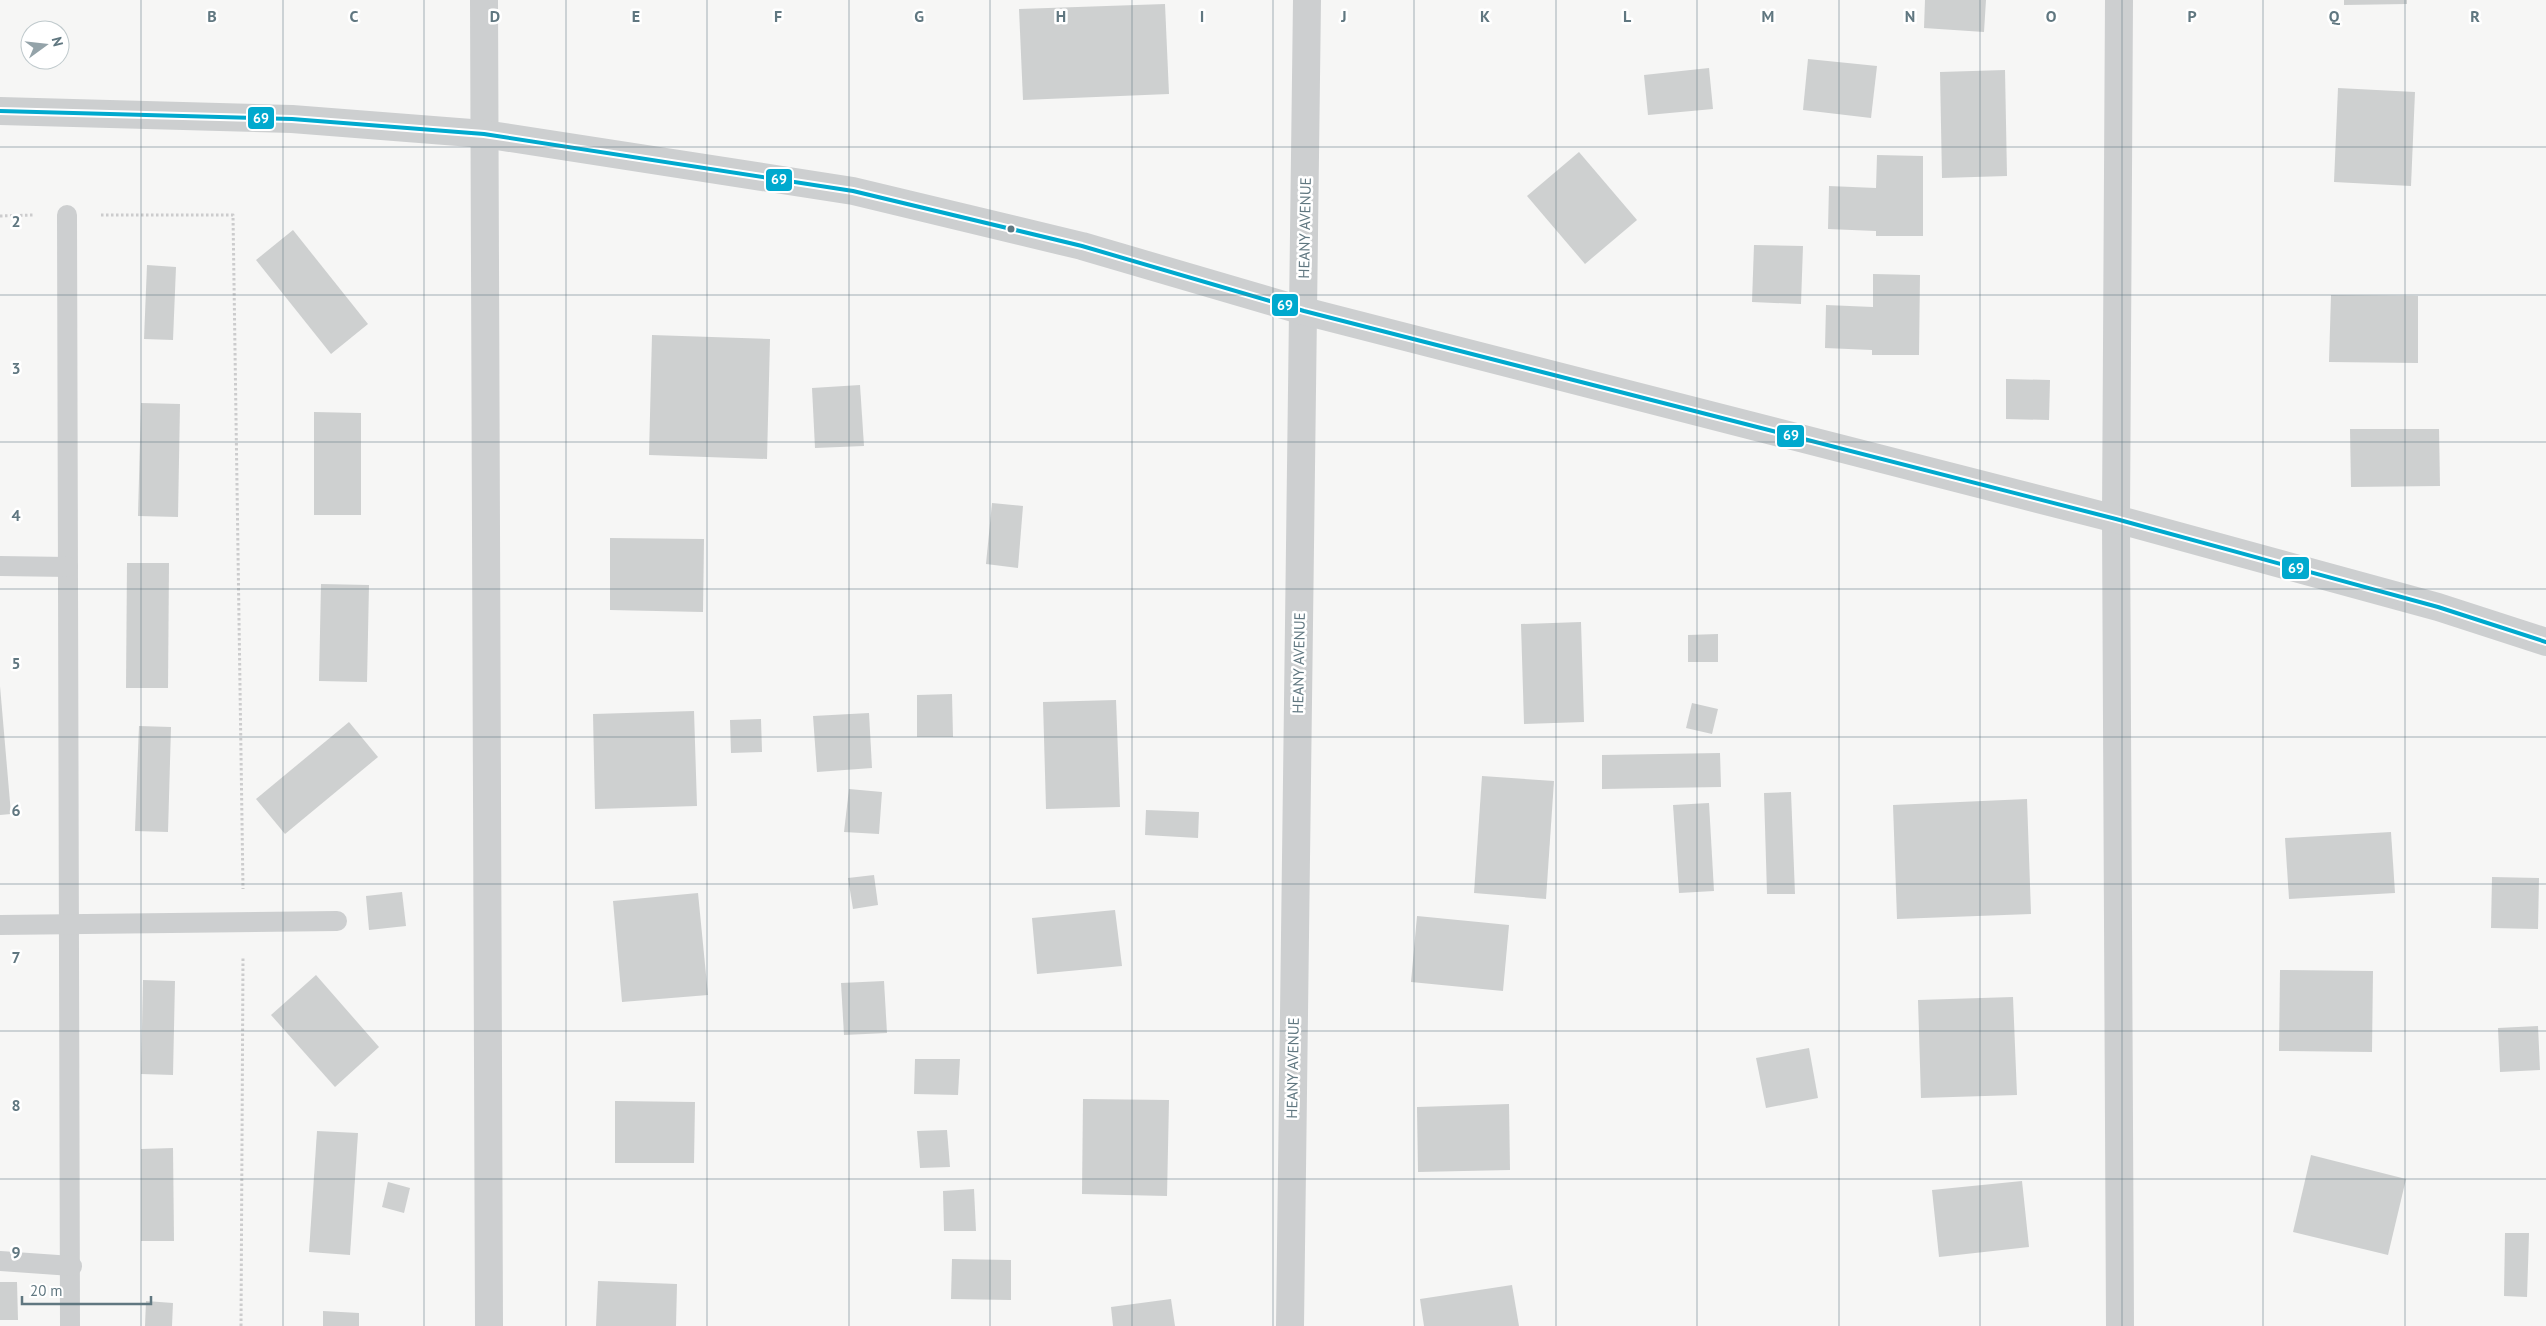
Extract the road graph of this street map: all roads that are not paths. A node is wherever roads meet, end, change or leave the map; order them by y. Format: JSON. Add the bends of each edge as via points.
{"nodes":[{"id":1,"x":484,"y":0,"type":"edge"},
{"id":2,"x":1307,"y":0,"type":"edge"},
{"id":3,"x":2119,"y":0,"type":"edge"},
{"id":4,"x":0,"y":111,"type":"edge"},
{"id":5,"x":484,"y":134,"type":"junction"},
{"id":6,"x":67,"y":215,"type":"road end"},
{"id":7,"x":1304,"y":311,"type":"junction"},
{"id":8,"x":2116,"y":519,"type":"junction"},
{"id":9,"x":0,"y":566,"type":"edge"},
{"id":10,"x":68,"y":567,"type":"junction"},
{"id":11,"x":2546,"y":642,"type":"edge"},
{"id":12,"x":337,"y":921,"type":"dead end"},
{"id":13,"x":0,"y":925,"type":"edge"},
{"id":14,"x":68,"y":926,"type":"junction"},
{"id":15,"x":0,"y":1261,"type":"edge"},
{"id":16,"x":72,"y":1266,"type":"junction"},
{"id":17,"x":70,"y":1326,"type":"edge"},
{"id":18,"x":489,"y":1326,"type":"edge"},
{"id":19,"x":1290,"y":1326,"type":"edge"},
{"id":20,"x":2120,"y":1326,"type":"edge"}],
"edges":[{"from":1,"to":5,"type":"street"},
{"from":2,"to":7,"type":"street","name":"HEANY AVENUE"},
{"from":3,"to":8,"type":"street"},
{"from":4,"to":5,"type":"street","via":[[292,119]]},
{"from":5,"to":7,"type":"street","via":[[853,192],[1082,246]]},
{"from":5,"to":18,"type":"street"},
{"from":6,"to":10,"type":"lane"},
{"from":7,"to":8,"type":"street"},
{"from":7,"to":19,"type":"street","name":"HEANY AVENUE"},
{"from":8,"to":11,"type":"street","via":[[2438,607]]},
{"from":8,"to":20,"type":"street"},
{"from":9,"to":10,"type":"lane"},
{"from":10,"to":14,"type":"lane"},
{"from":12,"to":14,"type":"lane"},
{"from":13,"to":14,"type":"lane"},
{"from":14,"to":16,"type":"lane"},
{"from":15,"to":16,"type":"lane"},
{"from":16,"to":17,"type":"lane"}]}
